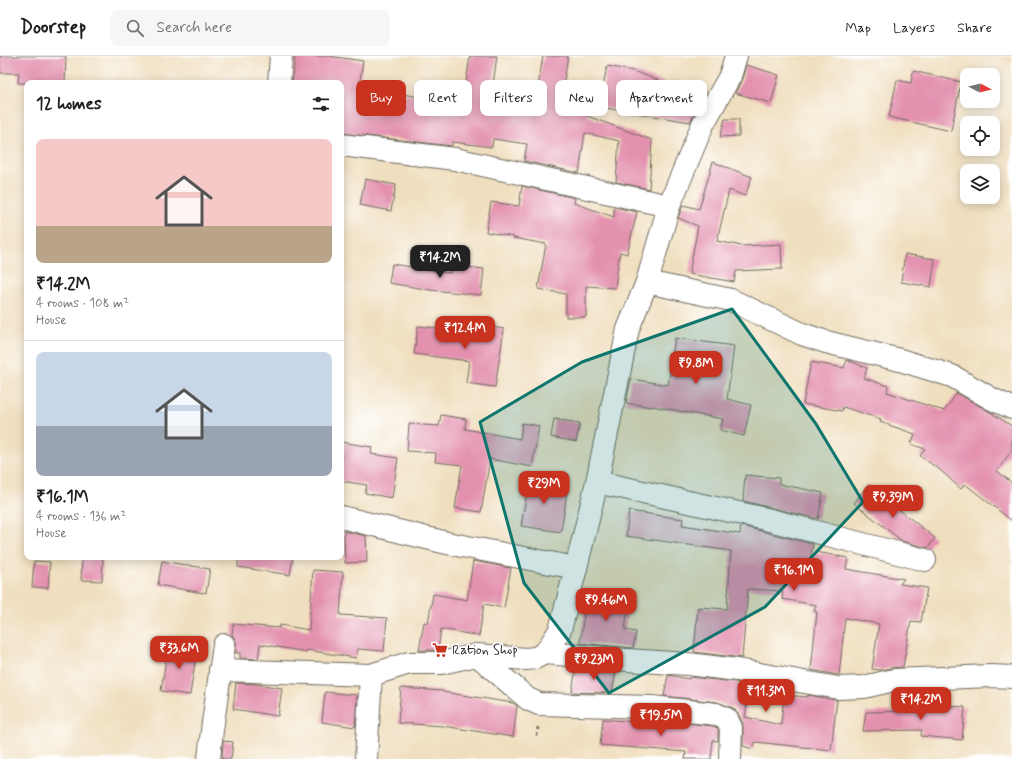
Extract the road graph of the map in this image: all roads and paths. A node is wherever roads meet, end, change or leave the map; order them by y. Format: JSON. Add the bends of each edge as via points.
{"nodes":[{"id":1,"x":281,"y":56,"type":"edge"},
{"id":2,"x":736,"y":56,"type":"edge"},
{"id":3,"x":279,"y":80,"type":"edge"},
{"id":4,"x":344,"y":145,"type":"edge"},
{"id":5,"x":668,"y":206,"type":"junction"},
{"id":6,"x":647,"y":282,"type":"junction"},
{"id":7,"x":1012,"y":408,"type":"edge"},
{"id":8,"x":597,"y":482,"type":"junction"},
{"id":9,"x":344,"y":518,"type":"edge"},
{"id":10,"x":925,"y":560,"type":"dead end"},
{"id":11,"x":576,"y":568,"type":"junction"},
{"id":12,"x":224,"y":645,"type":"dead end"},
{"id":13,"x":544,"y":653,"type":"junction"},
{"id":14,"x":477,"y":655,"type":"junction"},
{"id":15,"x":220,"y":670,"type":"junction"},
{"id":16,"x":371,"y":675,"type":"junction"},
{"id":17,"x":1012,"y":677,"type":"edge"},
{"id":18,"x":209,"y":759,"type":"edge"},
{"id":19,"x":366,"y":759,"type":"edge"},
{"id":20,"x":730,"y":759,"type":"edge"}],
"edges":[{"from":1,"to":3,"type":"street"},
{"from":2,"to":5,"type":"street","via":[[730,76],[703,124]]},
{"from":4,"to":5,"type":"street","via":[[455,159]]},
{"from":5,"to":6,"type":"street"},
{"from":6,"to":7,"type":"street","via":[[731,300],[802,334],[952,376]]},
{"from":6,"to":8,"type":"street","via":[[628,329]]},
{"from":8,"to":10,"type":"street","via":[[766,519]]},
{"from":8,"to":11,"type":"street"},
{"from":9,"to":11,"type":"street","via":[[447,543]]},
{"from":11,"to":13,"type":"street","via":[[560,630]]},
{"from":12,"to":15,"type":"street"},
{"from":13,"to":14,"type":"street","via":[[526,659]]},
{"from":13,"to":17,"type":"street","via":[[688,664],[838,688],[864,687],[894,680]]},
{"from":14,"to":16,"type":"street","via":[[442,663],[409,663]]},
{"from":14,"to":20,"type":"street","via":[[528,699],[539,704],[652,707],[716,714],[727,719],[731,728]]},
{"from":15,"to":16,"type":"street"},
{"from":15,"to":18,"type":"street"},
{"from":16,"to":19,"type":"street"}]}
